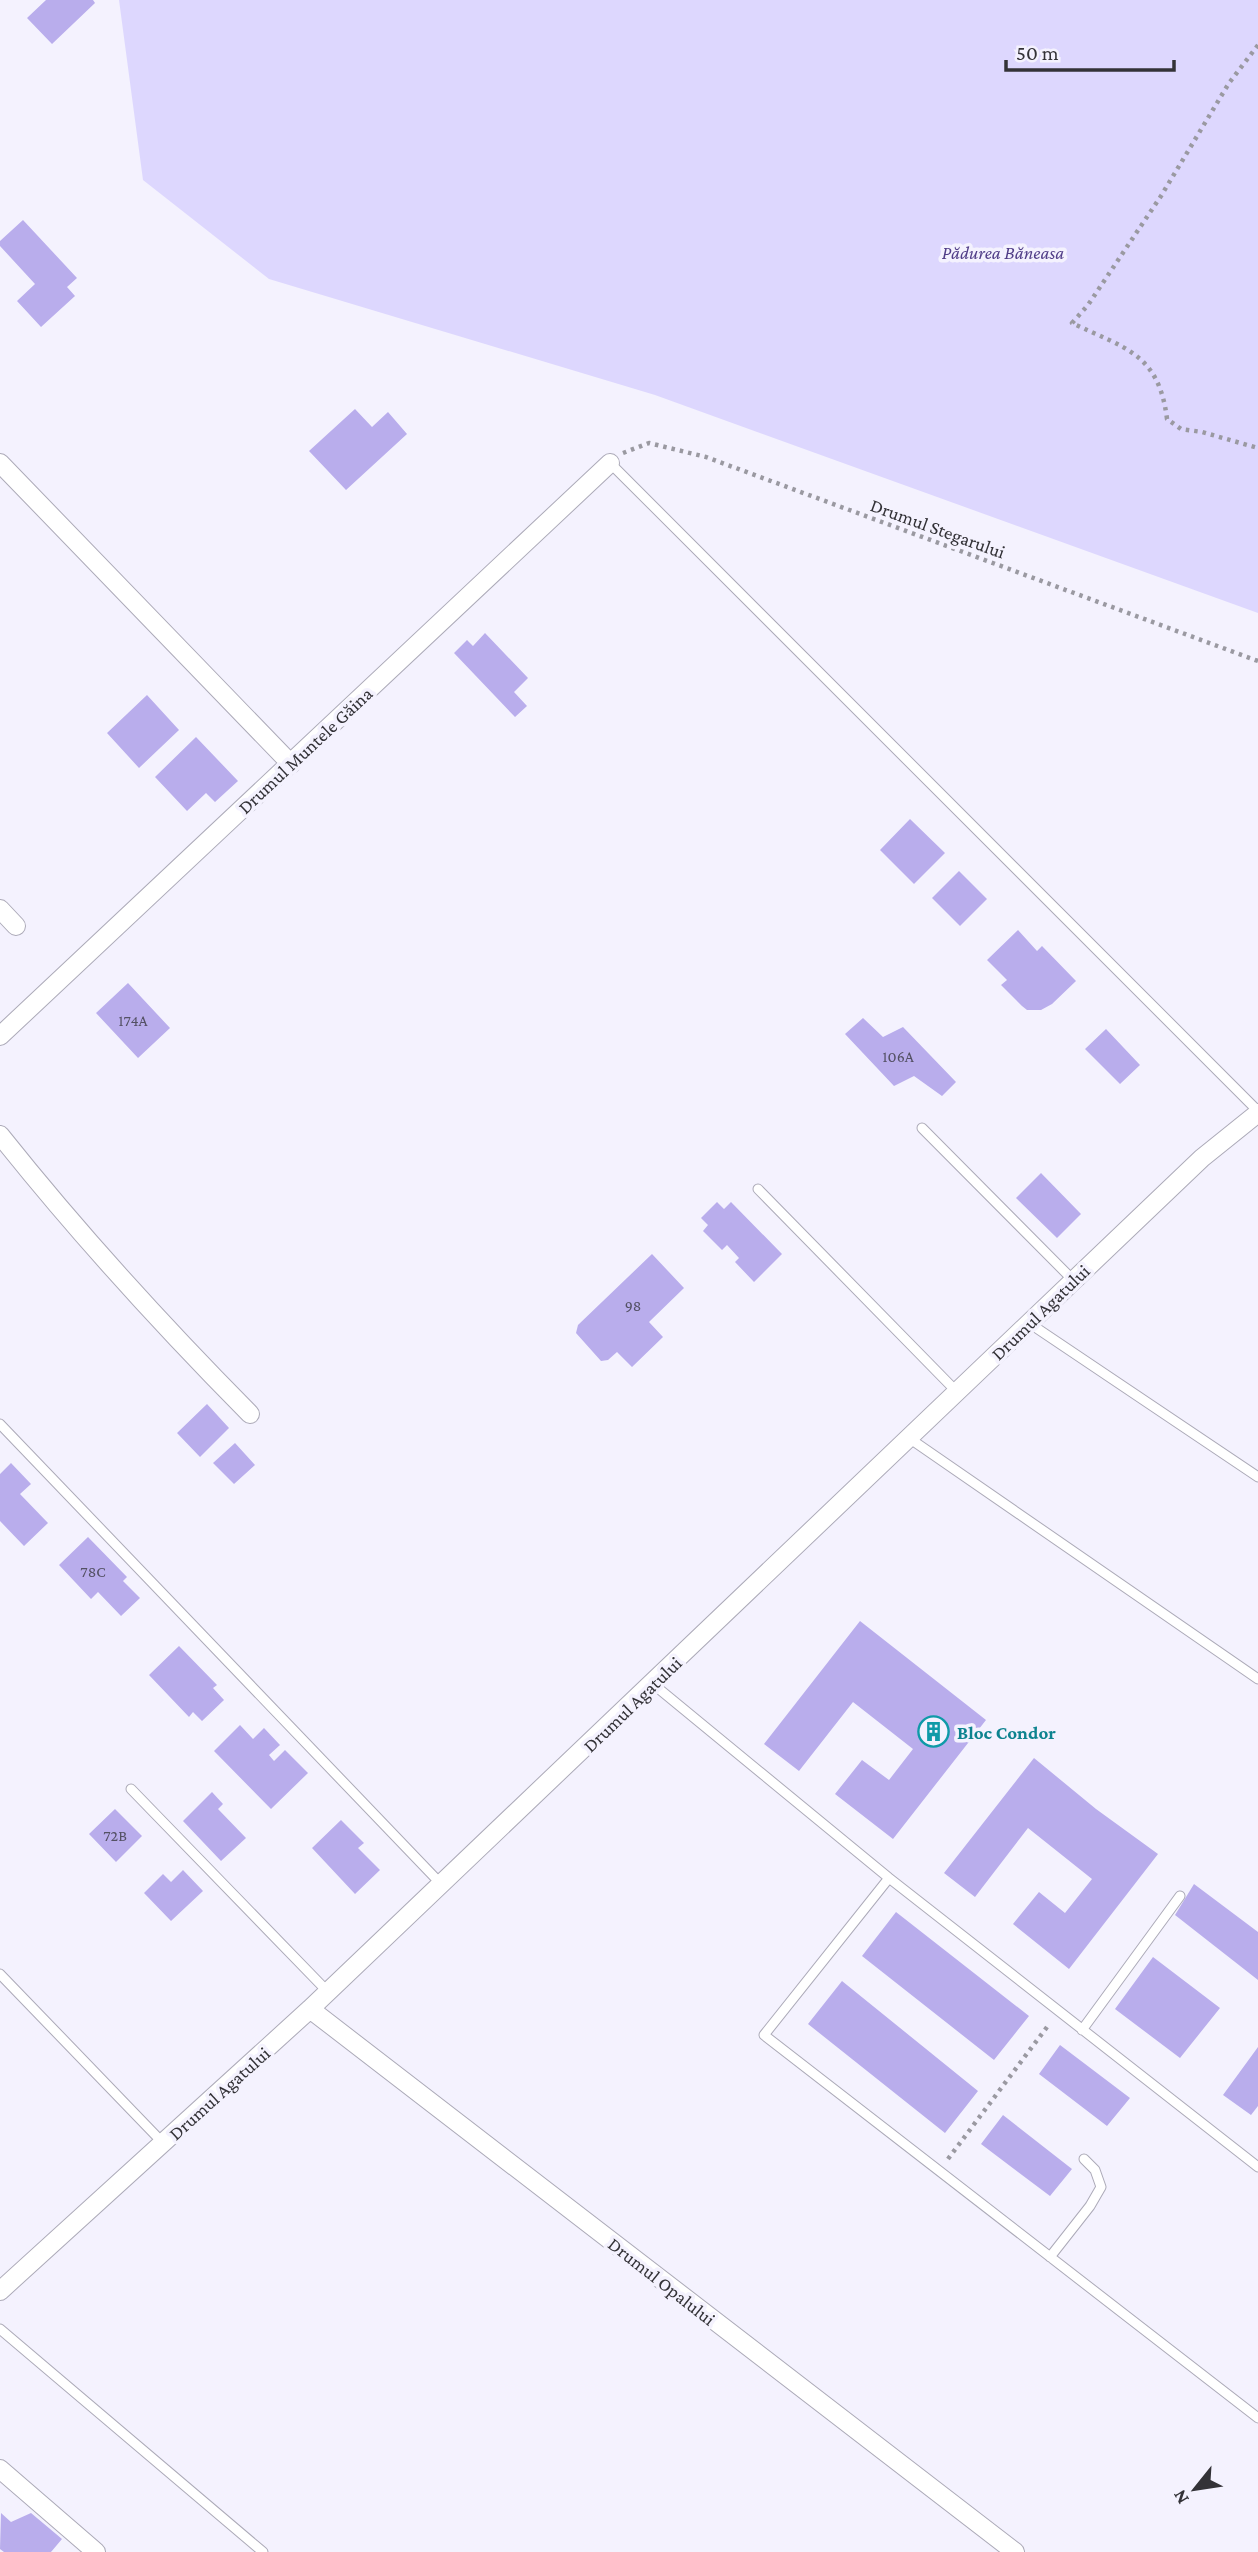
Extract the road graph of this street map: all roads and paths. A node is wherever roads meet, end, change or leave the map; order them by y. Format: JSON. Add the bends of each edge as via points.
{"nodes":[{"id":1,"x":1258,"y":45,"type":"edge"},
{"id":2,"x":1258,"y":448,"type":"edge"},
{"id":3,"x":0,"y":463,"type":"edge"},
{"id":4,"x":610,"y":463,"type":"junction"},
{"id":5,"x":1258,"y":661,"type":"edge"},
{"id":6,"x":291,"y":764,"type":"junction"},
{"id":7,"x":0,"y":909,"type":"edge"},
{"id":8,"x":16,"y":926,"type":"dead end"},
{"id":9,"x":0,"y":1036,"type":"edge"},
{"id":10,"x":1258,"y":1112,"type":"edge"},
{"id":11,"x":922,"y":1128,"type":"dead end"},
{"id":12,"x":0,"y":1135,"type":"edge"},
{"id":13,"x":758,"y":1189,"type":"dead end"},
{"id":14,"x":1073,"y":1280,"type":"junction"},
{"id":15,"x":1029,"y":1323,"type":"junction"},
{"id":16,"x":957,"y":1392,"type":"junction"},
{"id":17,"x":250,"y":1414,"type":"dead end"},
{"id":18,"x":0,"y":1424,"type":"edge"},
{"id":19,"x":909,"y":1438,"type":"junction"},
{"id":20,"x":1258,"y":1477,"type":"edge"},
{"id":21,"x":1258,"y":1679,"type":"edge"},
{"id":22,"x":653,"y":1684,"type":"junction"},
{"id":23,"x":131,"y":1789,"type":"dead end"},
{"id":24,"x":889,"y":1878,"type":"junction"},
{"id":25,"x":442,"y":1885,"type":"junction"},
{"id":26,"x":1180,"y":1896,"type":"dead end"},
{"id":27,"x":0,"y":1974,"type":"edge"},
{"id":28,"x":328,"y":1992,"type":"junction"},
{"id":29,"x":310,"y":2010,"type":"junction"},
{"id":30,"x":1059,"y":2011,"type":"junction"},
{"id":31,"x":1082,"y":2030,"type":"junction"},
{"id":32,"x":164,"y":2144,"type":"junction"},
{"id":33,"x":1084,"y":2160,"type":"dead end"},
{"id":34,"x":1258,"y":2167,"type":"edge"},
{"id":35,"x":939,"y":2170,"type":"junction"},
{"id":36,"x":1050,"y":2257,"type":"junction"},
{"id":37,"x":0,"y":2291,"type":"edge"},
{"id":38,"x":0,"y":2329,"type":"edge"},
{"id":39,"x":1258,"y":2418,"type":"edge"},
{"id":40,"x":0,"y":2469,"type":"edge"},
{"id":41,"x":96,"y":2552,"type":"edge"},
{"id":42,"x":263,"y":2552,"type":"edge"},
{"id":43,"x":1015,"y":2552,"type":"edge"}],
"edges":[{"from":1,"to":2,"type":"path","via":[[1072,323],[1131,350],[1158,379],[1167,419],[1181,429]]},
{"from":3,"to":6,"type":"street"},
{"from":4,"to":5,"type":"path","name":"Drumul Stegarului","via":[[649,443],[706,457]]},
{"from":4,"to":6,"type":"street","name":"Drumul Muntele Găina"},
{"from":4,"to":10,"type":"lane"},
{"from":6,"to":9,"type":"street","name":"Drumul Muntele Găina"},
{"from":7,"to":8,"type":"street"},
{"from":10,"to":14,"type":"street","name":"Drumul Agatului","via":[[1202,1158]]},
{"from":11,"to":14,"type":"lane"},
{"from":12,"to":17,"type":"street","via":[[72,1224]]},
{"from":13,"to":16,"type":"lane"},
{"from":14,"to":15,"type":"street","name":"Drumul Agatului"},
{"from":15,"to":16,"type":"street","name":"Drumul Agatului"},
{"from":15,"to":20,"type":"lane"},
{"from":16,"to":19,"type":"street","name":"Drumul Agatului"},
{"from":18,"to":25,"type":"lane"},
{"from":19,"to":21,"type":"lane"},
{"from":19,"to":22,"type":"street","name":"Drumul Agatului"},
{"from":22,"to":24,"type":"lane"},
{"from":22,"to":25,"type":"street","name":"Drumul Agatului"},
{"from":23,"to":28,"type":"lane"},
{"from":24,"to":30,"type":"lane"},
{"from":24,"to":35,"type":"lane","via":[[764,2035]]},
{"from":25,"to":28,"type":"street","name":"Drumul Agatului"},
{"from":26,"to":31,"type":"lane"},
{"from":27,"to":32,"type":"lane"},
{"from":28,"to":29,"type":"street","name":"Drumul Agatului"},
{"from":29,"to":32,"type":"street","name":"Drumul Agatului"},
{"from":29,"to":43,"type":"street","name":"Drumul Opalului"},
{"from":30,"to":31,"type":"lane"},
{"from":30,"to":35,"type":"path"},
{"from":31,"to":34,"type":"lane"},
{"from":32,"to":37,"type":"street","name":"Drumul Agatului"},
{"from":33,"to":36,"type":"lane","via":[[1095,2170],[1101,2187]]},
{"from":35,"to":36,"type":"lane"},
{"from":36,"to":39,"type":"lane"},
{"from":38,"to":42,"type":"lane"},
{"from":40,"to":41,"type":"street"}]}
